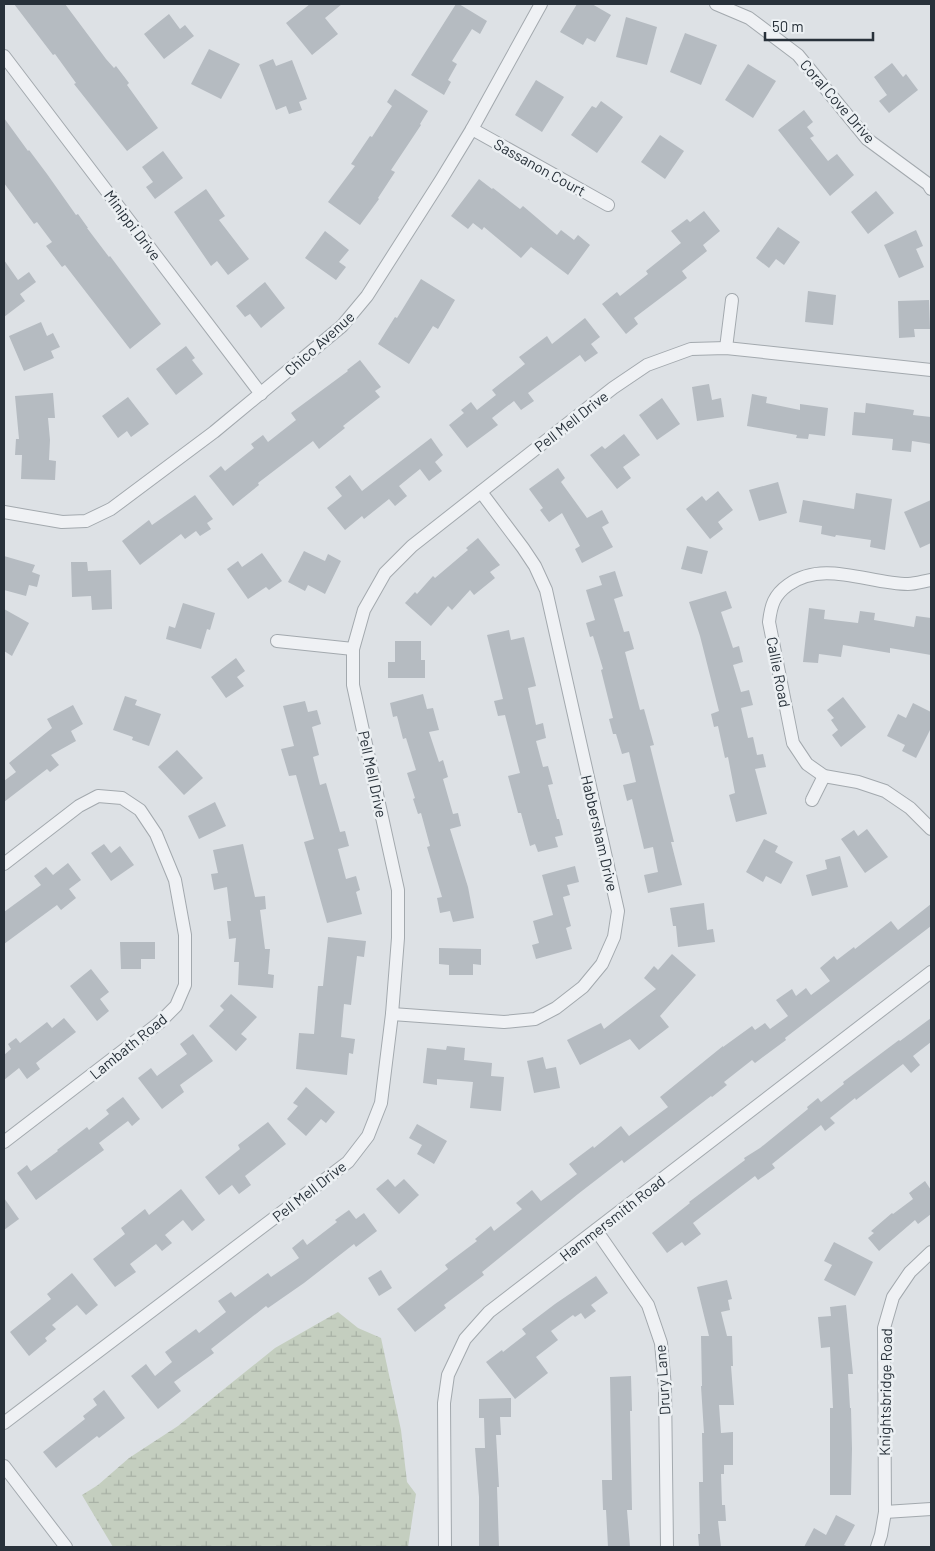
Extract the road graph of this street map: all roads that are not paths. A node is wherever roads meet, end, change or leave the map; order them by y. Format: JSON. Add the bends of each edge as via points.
{"nodes":[{"id":1,"x":541,"y":4,"type":"edge"},
{"id":2,"x":716,"y":4,"type":"edge"},
{"id":3,"x":4,"y":56,"type":"edge"},
{"id":4,"x":472,"y":129,"type":"junction"},
{"id":5,"x":931,"y":189,"type":"edge"},
{"id":6,"x":608,"y":205,"type":"dead end"},
{"id":7,"x":732,"y":300,"type":"dead end"},
{"id":8,"x":726,"y":348,"type":"junction"},
{"id":9,"x":931,"y":370,"type":"edge"},
{"id":10,"x":261,"y":394,"type":"junction"},
{"id":11,"x":481,"y":492,"type":"junction"},
{"id":12,"x":4,"y":512,"type":"edge"},
{"id":13,"x":931,"y":580,"type":"edge"},
{"id":14,"x":277,"y":641,"type":"dead end"},
{"id":15,"x":353,"y":649,"type":"junction"},
{"id":16,"x":824,"y":776,"type":"junction"},
{"id":17,"x":812,"y":800,"type":"dead end"},
{"id":18,"x":931,"y":829,"type":"edge"},
{"id":19,"x":4,"y":864,"type":"edge"},
{"id":20,"x":931,"y":972,"type":"edge"},
{"id":21,"x":392,"y":1014,"type":"junction"},
{"id":22,"x":4,"y":1142,"type":"edge"},
{"id":23,"x":596,"y":1230,"type":"junction"},
{"id":24,"x":931,"y":1252,"type":"edge"},
{"id":25,"x":4,"y":1423,"type":"edge"},
{"id":26,"x":4,"y":1466,"type":"edge"},
{"id":27,"x":931,"y":1509,"type":"edge"},
{"id":28,"x":885,"y":1512,"type":"junction"},
{"id":29,"x":66,"y":1547,"type":"edge"},
{"id":30,"x":444,"y":1547,"type":"edge"},
{"id":31,"x":667,"y":1547,"type":"edge"},
{"id":32,"x":877,"y":1547,"type":"edge"}],
"edges":[{"from":1,"to":4,"type":"street","name":"Chico Avenue"},
{"from":2,"to":5,"type":"street","name":"Coral Cove Drive","via":[[749,18],[798,55],[867,138]]},
{"from":3,"to":10,"type":"street","name":"Minippi Drive"},
{"from":4,"to":6,"type":"street","name":"Sassanon Court"},
{"from":4,"to":10,"type":"street","name":"Chico Avenue","via":[[367,296],[342,326]]},
{"from":7,"to":8,"type":"street"},
{"from":8,"to":9,"type":"street","name":"Pell Mell Drive"},
{"from":8,"to":11,"type":"street","name":"Pell Mell Drive","via":[[691,349],[647,364]]},
{"from":10,"to":12,"type":"street","name":"Chico Avenue","via":[[111,509],[86,521],[62,522]]},
{"from":11,"to":15,"type":"street","name":"Pell Mell Drive","via":[[412,546],[385,573],[364,610]]},
{"from":11,"to":21,"type":"street","name":"Habbersham Drive","via":[[535,566],[546,590],[618,911],[614,936],[602,964],[583,987],[535,1019],[504,1022]]},
{"from":13,"to":16,"type":"street","name":"Callie Road","via":[[909,584],[820,572],[797,578],[780,591],[771,606],[769,622],[794,743],[807,764]]},
{"from":14,"to":15,"type":"street"},
{"from":15,"to":21,"type":"street","name":"Pell Mell Drive","via":[[353,685],[398,890]]},
{"from":16,"to":17,"type":"street"},
{"from":16,"to":18,"type":"street","name":"Callie Road","via":[[885,791],[910,808]]},
{"from":19,"to":22,"type":"street","name":"Lambath Road","via":[[79,806],[98,796],[122,798],[140,810],[156,834],[175,880],[185,935],[185,985],[176,1006],[160,1023]]},
{"from":20,"to":23,"type":"street","name":"Hammersmith Road"},
{"from":21,"to":25,"type":"street","name":"Pell Mell Drive","via":[[381,1103],[368,1136],[348,1162]]},
{"from":23,"to":30,"type":"street","name":"Hammersmith Road","via":[[490,1312],[465,1339],[448,1375],[444,1403]]},
{"from":23,"to":31,"type":"street","name":"Drury Lane","via":[[648,1305],[661,1343],[665,1387]]},
{"from":24,"to":28,"type":"street","name":"Knightsbridge Road","via":[[910,1272],[893,1297],[884,1328]]},
{"from":26,"to":29,"type":"street"},
{"from":27,"to":28,"type":"street"},
{"from":28,"to":32,"type":"street","name":"Knightsbridge Road"}]}
